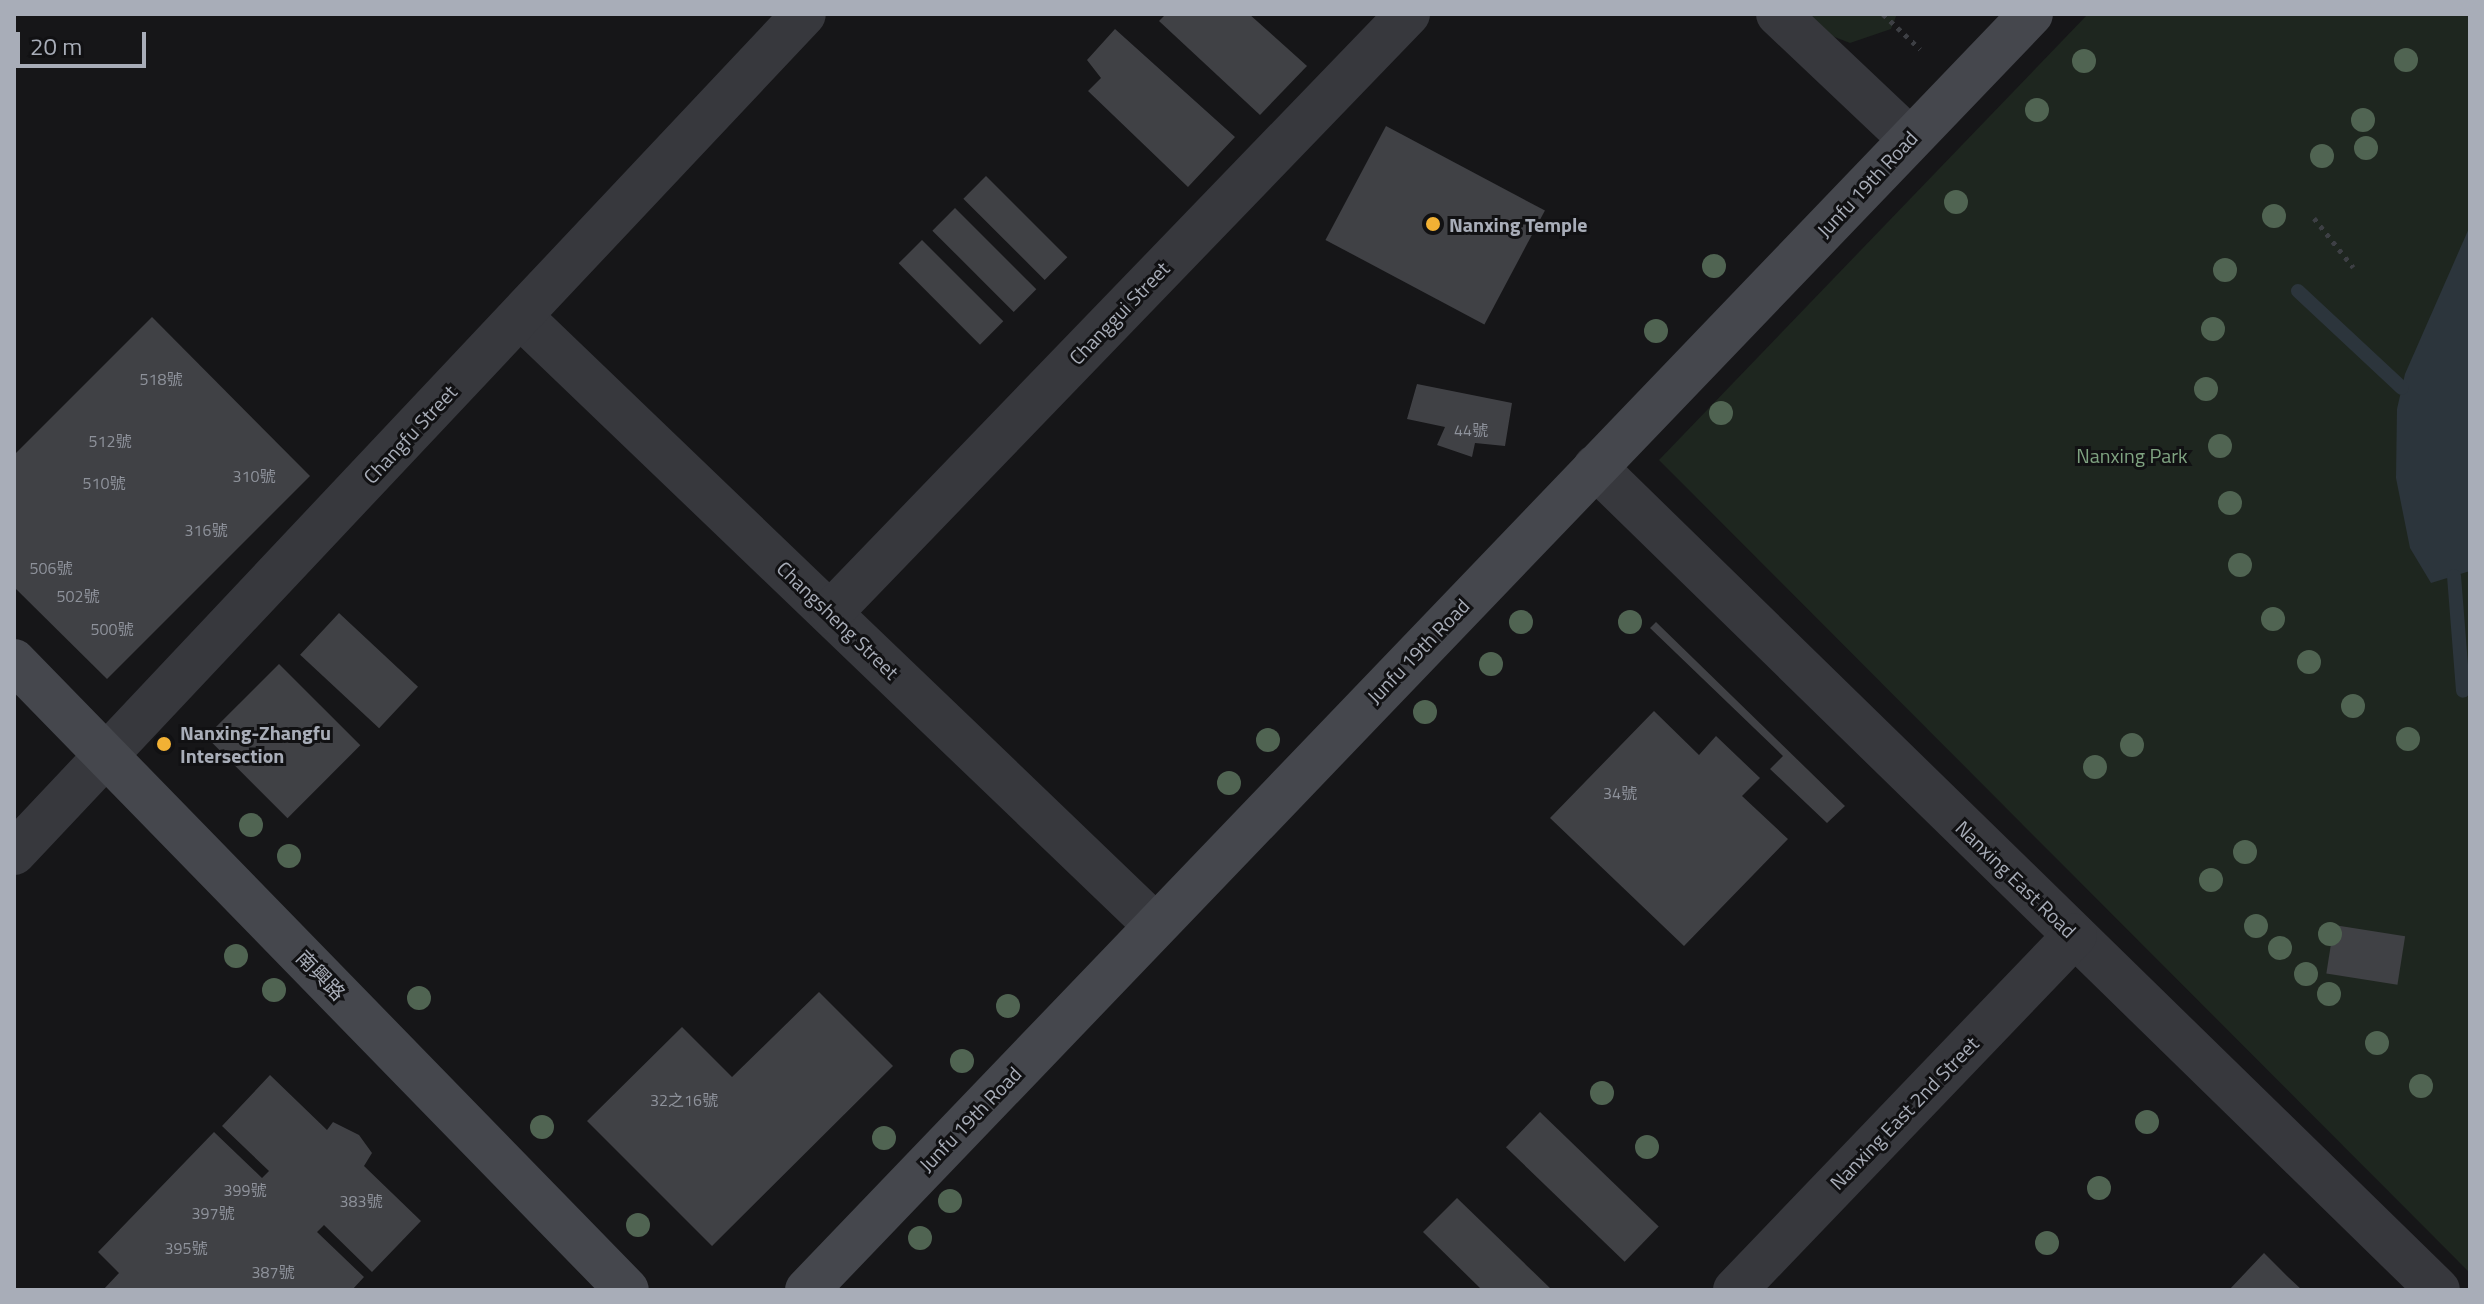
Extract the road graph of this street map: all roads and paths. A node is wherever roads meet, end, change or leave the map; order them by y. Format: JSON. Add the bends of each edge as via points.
{"nodes":[{"id":1,"x":804,"y":14,"type":"edge"},
{"id":2,"x":1408,"y":14,"type":"edge"},
{"id":3,"x":1778,"y":14,"type":"edge"},
{"id":4,"x":1883,"y":14,"type":"edge"},
{"id":5,"x":2012,"y":20,"type":"edge"},
{"id":6,"x":1920,"y":49,"type":"dead end"},
{"id":7,"x":1909,"y":138,"type":"junction"},
{"id":8,"x":2314,"y":218,"type":"dead end"},
{"id":9,"x":2353,"y":267,"type":"dead end"},
{"id":10,"x":521,"y":317,"type":"junction"},
{"id":11,"x":1595,"y":467,"type":"junction"},
{"id":12,"x":831,"y":612,"type":"junction"},
{"id":13,"x":14,"y":661,"type":"edge"},
{"id":14,"x":106,"y":755,"type":"junction"},
{"id":15,"x":14,"y":853,"type":"edge"},
{"id":16,"x":1154,"y":924,"type":"junction"},
{"id":17,"x":2075,"y":936,"type":"junction"},
{"id":18,"x":627,"y":1290,"type":"edge"},
{"id":19,"x":807,"y":1290,"type":"edge"},
{"id":20,"x":1735,"y":1290,"type":"edge"},
{"id":21,"x":2438,"y":1290,"type":"edge"}],
"edges":[{"from":1,"to":10,"type":"street","name":"Changfu Street"},
{"from":2,"to":12,"type":"street","name":"Changgui Street"},
{"from":3,"to":7,"type":"street"},
{"from":4,"to":6,"type":"path"},
{"from":5,"to":7,"type":"street","name":"Junfu 19th Road"},
{"from":7,"to":11,"type":"street","name":"Junfu 19th Road"},
{"from":8,"to":9,"type":"path"},
{"from":10,"to":12,"type":"street","name":"Changsheng Street"},
{"from":10,"to":14,"type":"street","name":"Changfu Street"},
{"from":11,"to":16,"type":"street","name":"Junfu 19th Road"},
{"from":11,"to":17,"type":"street","name":"Nanxing East Road"},
{"from":12,"to":16,"type":"street","name":"Changsheng Street"},
{"from":13,"to":14,"type":"street","name":"南興路"},
{"from":14,"to":15,"type":"street","name":"Changfu Street"},
{"from":14,"to":18,"type":"street","name":"南興路"},
{"from":16,"to":19,"type":"street","name":"Junfu 19th Road"},
{"from":17,"to":20,"type":"street","name":"Nanxing East 2nd Street"},
{"from":17,"to":21,"type":"street","name":"Nanxing East Road"}]}
